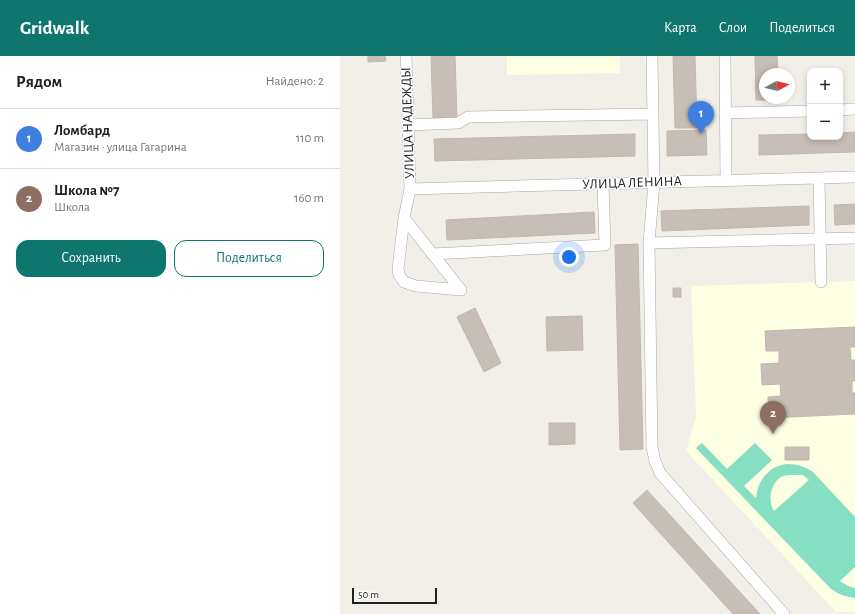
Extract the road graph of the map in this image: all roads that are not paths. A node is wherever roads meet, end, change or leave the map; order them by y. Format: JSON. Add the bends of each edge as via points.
{"nodes":[{"id":1,"x":406,"y":56,"type":"edge"},
{"id":2,"x":652,"y":56,"type":"edge"},
{"id":3,"x":724,"y":56,"type":"edge"},
{"id":4,"x":855,"y":109,"type":"edge"},
{"id":5,"x":807,"y":110,"type":"edge"},
{"id":6,"x":843,"y":110,"type":"edge"},
{"id":7,"x":725,"y":113,"type":"junction"},
{"id":8,"x":652,"y":114,"type":"junction"},
{"id":9,"x":408,"y":125,"type":"junction"},
{"id":10,"x":855,"y":177,"type":"edge"},
{"id":11,"x":819,"y":178,"type":"junction"},
{"id":12,"x":726,"y":181,"type":"junction"},
{"id":13,"x":654,"y":183,"type":"junction"},
{"id":14,"x":603,"y":184,"type":"junction"},
{"id":15,"x":410,"y":189,"type":"junction"},
{"id":16,"x":404,"y":218,"type":"junction"},
{"id":17,"x":855,"y":238,"type":"edge"},
{"id":18,"x":820,"y":239,"type":"junction"},
{"id":19,"x":649,"y":243,"type":"junction"},
{"id":20,"x":432,"y":254,"type":"junction"},
{"id":21,"x":821,"y":282,"type":"dead end"},
{"id":22,"x":784,"y":614,"type":"edge"}],
"edges":[{"from":1,"to":9,"type":"street","name":"УЛИЦА НАДЕЖДЫ"},
{"from":2,"to":8,"type":"street"},
{"from":3,"to":7,"type":"street"},
{"from":4,"to":6,"type":"street"},
{"from":5,"to":7,"type":"street"},
{"from":7,"to":12,"type":"street"},
{"from":8,"to":9,"type":"street","via":[[468,117],[458,123]]},
{"from":8,"to":13,"type":"street"},
{"from":9,"to":15,"type":"street","name":"УЛИЦА НАДЕЖДЫ"},
{"from":10,"to":11,"type":"street","name":"УЛИЦА ЛЕНИНА"},
{"from":11,"to":12,"type":"street","name":"УЛИЦА ЛЕНИНА"},
{"from":11,"to":18,"type":"street"},
{"from":12,"to":13,"type":"street","name":"УЛИЦА ЛЕНИНА"},
{"from":13,"to":14,"type":"street","name":"УЛИЦА ЛЕНИНА"},
{"from":13,"to":19,"type":"street"},
{"from":14,"to":15,"type":"street","name":"УЛИЦА ЛЕНИНА"},
{"from":14,"to":20,"type":"street","via":[[605,245]]},
{"from":15,"to":16,"type":"street","name":"УЛИЦА НАДЕЖДЫ"},
{"from":16,"to":20,"type":"street"},
{"from":16,"to":20,"type":"street","name":"УЛИЦА НАДЕЖДЫ","via":[[398,269],[404,282],[416,286],[461,290]]},
{"from":17,"to":18,"type":"street"},
{"from":18,"to":19,"type":"street"},
{"from":18,"to":21,"type":"street"},
{"from":19,"to":22,"type":"street","via":[[652,447],[655,461],[660,473]]}]}
